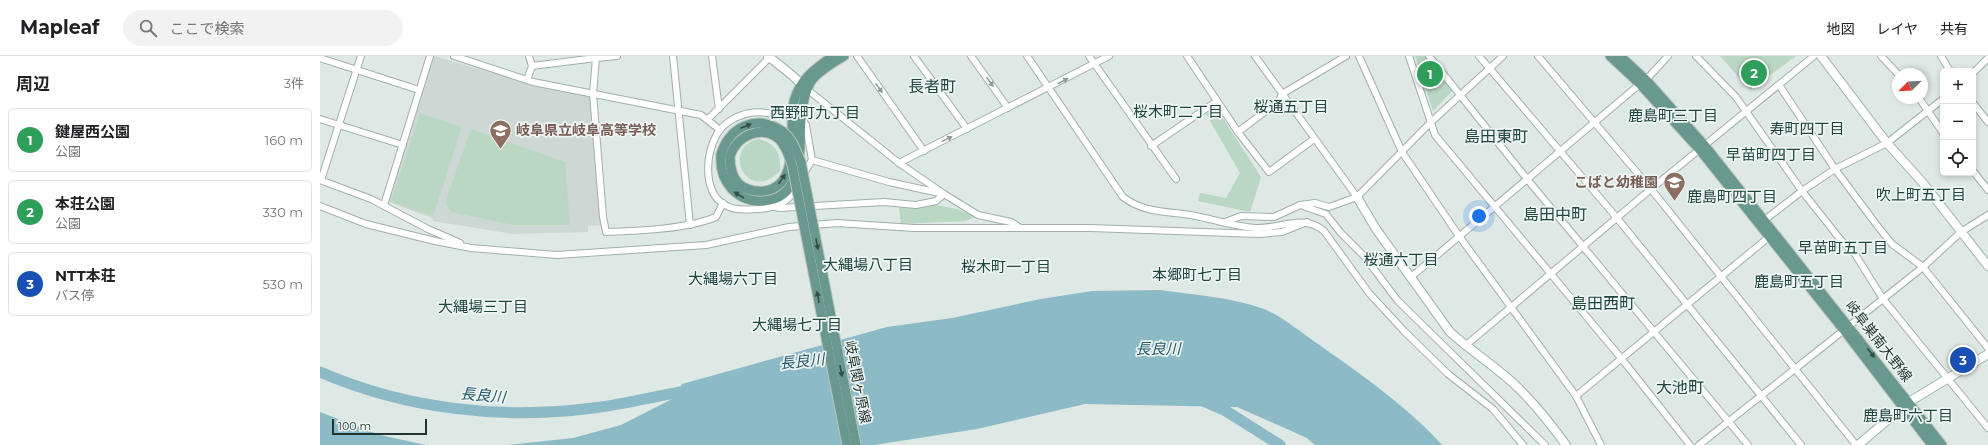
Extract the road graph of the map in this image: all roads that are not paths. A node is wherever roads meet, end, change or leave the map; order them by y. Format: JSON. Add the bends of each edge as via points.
{"nodes":[{"id":1,"x":361,"y":56,"type":"edge"},
{"id":2,"x":430,"y":56,"type":"edge"},
{"id":3,"x":454,"y":56,"type":"edge"},
{"id":4,"x":529,"y":56,"type":"edge"},
{"id":5,"x":617,"y":56,"type":"edge"},
{"id":6,"x":673,"y":56,"type":"edge"},
{"id":7,"x":712,"y":56,"type":"edge"},
{"id":8,"x":833,"y":56,"type":"edge"},
{"id":9,"x":844,"y":56,"type":"edge"},
{"id":10,"x":857,"y":56,"type":"edge"},
{"id":11,"x":914,"y":56,"type":"edge"},
{"id":12,"x":971,"y":56,"type":"edge"},
{"id":13,"x":1027,"y":56,"type":"edge"},
{"id":14,"x":1089,"y":56,"type":"edge"},
{"id":15,"x":1109,"y":56,"type":"edge"},
{"id":16,"x":1187,"y":56,"type":"edge"},
{"id":17,"x":1255,"y":56,"type":"edge"},
{"id":18,"x":1346,"y":56,"type":"edge"},
{"id":19,"x":1359,"y":56,"type":"edge"},
{"id":20,"x":1409,"y":56,"type":"edge"},
{"id":21,"x":1429,"y":56,"type":"edge"},
{"id":22,"x":1479,"y":56,"type":"edge"},
{"id":23,"x":1503,"y":56,"type":"edge"},
{"id":24,"x":1538,"y":56,"type":"edge"},
{"id":25,"x":1610,"y":56,"type":"edge"},
{"id":26,"x":1620,"y":56,"type":"edge"},
{"id":27,"x":1668,"y":56,"type":"edge"},
{"id":28,"x":1696,"y":56,"type":"edge"},
{"id":29,"x":1814,"y":56,"type":"edge"},
{"id":30,"x":1821,"y":56,"type":"edge"},
{"id":31,"x":1881,"y":56,"type":"edge"},
{"id":32,"x":1941,"y":56,"type":"edge"},
{"id":33,"x":596,"y":57,"type":"edge"},
{"id":34,"x":769,"y":57,"type":"edge"},
{"id":35,"x":320,"y":58,"type":"edge"},
{"id":36,"x":1988,"y":58,"type":"edge"},
{"id":37,"x":472,"y":59,"type":"edge"},
{"id":38,"x":561,"y":59,"type":"edge"},
{"id":39,"x":1095,"y":64,"type":"junction"},
{"id":40,"x":532,"y":66,"type":"junction"},
{"id":41,"x":1490,"y":68,"type":"junction"},
{"id":42,"x":1892,"y":68,"type":"edge"},
{"id":43,"x":1948,"y":68,"type":"edge"},
{"id":44,"x":356,"y":69,"type":"junction"},
{"id":45,"x":1976,"y":71,"type":"edge"},
{"id":46,"x":527,"y":80,"type":"junction"},
{"id":47,"x":1643,"y":82,"type":"junction"},
{"id":48,"x":1779,"y":85,"type":"junction"},
{"id":49,"x":804,"y":87,"type":"junction"},
{"id":50,"x":1049,"y":88,"type":"junction"},
{"id":51,"x":420,"y":90,"type":"junction"},
{"id":52,"x":593,"y":94,"type":"junction"},
{"id":53,"x":1282,"y":94,"type":"junction"},
{"id":54,"x":1461,"y":96,"type":"junction"},
{"id":55,"x":1940,"y":100,"type":"edge"},
{"id":56,"x":1217,"y":101,"type":"junction"},
{"id":57,"x":1923,"y":104,"type":"edge"},
{"id":58,"x":1974,"y":104,"type":"edge"},
{"id":59,"x":1008,"y":108,"type":"junction"},
{"id":60,"x":719,"y":109,"type":"junction"},
{"id":61,"x":678,"y":110,"type":"junction"},
{"id":62,"x":1927,"y":110,"type":"junction"},
{"id":63,"x":1747,"y":111,"type":"junction"},
{"id":64,"x":797,"y":114,"type":"junction"},
{"id":65,"x":320,"y":119,"type":"edge"},
{"id":66,"x":708,"y":119,"type":"junction"},
{"id":67,"x":1431,"y":122,"type":"junction"},
{"id":68,"x":1988,"y":122,"type":"edge"},
{"id":69,"x":1594,"y":123,"type":"junction"},
{"id":70,"x":339,"y":125,"type":"junction"},
{"id":71,"x":967,"y":129,"type":"junction"},
{"id":72,"x":1940,"y":129,"type":"edge"},
{"id":73,"x":720,"y":130,"type":"junction"},
{"id":74,"x":1238,"y":132,"type":"junction"},
{"id":75,"x":1314,"y":139,"type":"junction"},
{"id":76,"x":1887,"y":143,"type":"junction"},
{"id":77,"x":402,"y":145,"type":"junction"},
{"id":78,"x":1151,"y":146,"type":"junction"},
{"id":79,"x":1702,"y":148,"type":"junction"},
{"id":80,"x":1561,"y":150,"type":"junction"},
{"id":81,"x":924,"y":151,"type":"junction"},
{"id":82,"x":1402,"y":152,"type":"junction"},
{"id":83,"x":726,"y":155,"type":"junction"},
{"id":84,"x":812,"y":160,"type":"junction"},
{"id":85,"x":899,"y":163,"type":"junction"},
{"id":86,"x":1835,"y":169,"type":"junction"},
{"id":87,"x":1976,"y":175,"type":"edge"},
{"id":88,"x":1176,"y":179,"type":"dead end"},
{"id":89,"x":1527,"y":179,"type":"junction"},
{"id":90,"x":321,"y":180,"type":"edge"},
{"id":91,"x":1651,"y":189,"type":"junction"},
{"id":92,"x":1988,"y":190,"type":"edge"},
{"id":93,"x":1802,"y":191,"type":"junction"},
{"id":94,"x":944,"y":194,"type":"junction"},
{"id":95,"x":1357,"y":197,"type":"junction"},
{"id":96,"x":723,"y":203,"type":"junction"},
{"id":97,"x":384,"y":205,"type":"junction"},
{"id":98,"x":1300,"y":205,"type":"junction"},
{"id":99,"x":320,"y":206,"type":"edge"},
{"id":100,"x":775,"y":207,"type":"junction"},
{"id":101,"x":1494,"y":207,"type":"junction"},
{"id":102,"x":1988,"y":215,"type":"edge"},
{"id":103,"x":1617,"y":218,"type":"junction"},
{"id":104,"x":1225,"y":222,"type":"junction"},
{"id":105,"x":1307,"y":222,"type":"junction"},
{"id":106,"x":1762,"y":222,"type":"junction"},
{"id":107,"x":690,"y":225,"type":"junction"},
{"id":108,"x":1020,"y":227,"type":"junction"},
{"id":109,"x":1961,"y":232,"type":"junction"},
{"id":110,"x":1459,"y":236,"type":"junction"},
{"id":111,"x":1769,"y":237,"type":"junction"},
{"id":112,"x":1583,"y":246,"type":"junction"},
{"id":113,"x":471,"y":248,"type":"junction"},
{"id":114,"x":1988,"y":266,"type":"edge"},
{"id":115,"x":1923,"y":267,"type":"junction"},
{"id":116,"x":1550,"y":274,"type":"junction"},
{"id":117,"x":1720,"y":276,"type":"junction"},
{"id":118,"x":1411,"y":277,"type":"junction"},
{"id":119,"x":1883,"y":299,"type":"junction"},
{"id":120,"x":1687,"y":304,"type":"junction"},
{"id":121,"x":1512,"y":306,"type":"junction"},
{"id":122,"x":1846,"y":328,"type":"junction"},
{"id":123,"x":1654,"y":331,"type":"junction"},
{"id":124,"x":1465,"y":346,"type":"junction"},
{"id":125,"x":1988,"y":348,"type":"edge"},
{"id":126,"x":1988,"y":354,"type":"edge"},
{"id":127,"x":1621,"y":358,"type":"junction"},
{"id":128,"x":1795,"y":369,"type":"junction"},
{"id":129,"x":1947,"y":378,"type":"junction"},
{"id":130,"x":1576,"y":396,"type":"junction"},
{"id":131,"x":1762,"y":396,"type":"junction"},
{"id":132,"x":1906,"y":405,"type":"junction"},
{"id":133,"x":1729,"y":421,"type":"junction"},
{"id":134,"x":1988,"y":428,"type":"edge"},
{"id":135,"x":847,"y":445,"type":"edge"},
{"id":136,"x":856,"y":445,"type":"edge"},
{"id":137,"x":1523,"y":445,"type":"edge"},
{"id":138,"x":1545,"y":445,"type":"edge"},
{"id":139,"x":1566,"y":445,"type":"edge"},
{"id":140,"x":1601,"y":445,"type":"edge"},
{"id":141,"x":1690,"y":445,"type":"edge"},
{"id":142,"x":1699,"y":445,"type":"edge"},
{"id":143,"x":1748,"y":445,"type":"edge"},
{"id":144,"x":1801,"y":445,"type":"edge"},
{"id":145,"x":1857,"y":445,"type":"edge"},
{"id":146,"x":1932,"y":445,"type":"edge"},
{"id":147,"x":1942,"y":445,"type":"edge"}],
"edges":[{"from":1,"to":44,"type":"street"},
{"from":2,"to":51,"type":"street"},
{"from":3,"to":37,"type":"street"},
{"from":4,"to":40,"type":"street"},
{"from":5,"to":33,"type":"street"},
{"from":6,"to":61,"type":"street"},
{"from":7,"to":60,"type":"street"},
{"from":8,"to":49,"type":"main road","via":[[812,70]]},
{"from":9,"to":49,"type":"main road"},
{"from":10,"to":81,"type":"street","one_way":true},
{"from":11,"to":71,"type":"street"},
{"from":12,"to":59,"type":"street","one_way":true},
{"from":13,"to":50,"type":"street"},
{"from":14,"to":39,"type":"street"},
{"from":15,"to":39,"type":"street"},
{"from":16,"to":56,"type":"street"},
{"from":17,"to":53,"type":"street"},
{"from":18,"to":53,"type":"street"},
{"from":19,"to":82,"type":"street"},
{"from":20,"to":67,"type":"street"},
{"from":21,"to":54,"type":"street"},
{"from":22,"to":41,"type":"street"},
{"from":23,"to":41,"type":"street"},
{"from":24,"to":69,"type":"street"},
{"from":25,"to":47,"type":"main road","name":"岐阜巣南大野線"},
{"from":26,"to":47,"type":"main road","name":"岐阜巣南大野線"},
{"from":27,"to":47,"type":"street"},
{"from":28,"to":63,"type":"street"},
{"from":29,"to":48,"type":"street"},
{"from":30,"to":76,"type":"street"},
{"from":31,"to":42,"type":"street"},
{"from":32,"to":43,"type":"street"},
{"from":33,"to":38,"type":"street"},
{"from":33,"to":52,"type":"street"},
{"from":34,"to":49,"type":"street"},
{"from":34,"to":60,"type":"street"},
{"from":35,"to":44,"type":"street"},
{"from":36,"to":45,"type":"street"},
{"from":37,"to":46,"type":"street"},
{"from":38,"to":40,"type":"street"},
{"from":50,"to":39,"type":"street","one_way":true},
{"from":39,"to":78,"type":"street"},
{"from":40,"to":46,"type":"street"},
{"from":41,"to":54,"type":"street"},
{"from":41,"to":80,"type":"street"},
{"from":44,"to":51,"type":"street"},
{"from":44,"to":70,"type":"street"},
{"from":46,"to":52,"type":"street"},
{"from":47,"to":69,"type":"street"},
{"from":47,"to":79,"type":"main road","name":"岐阜巣南大野線"},
{"from":48,"to":63,"type":"street"},
{"from":48,"to":86,"type":"street"},
{"from":49,"to":64,"type":"main road"},
{"from":49,"to":85,"type":"street"},
{"from":50,"to":59,"type":"street"},
{"from":50,"to":104,"type":"street","via":[[1123,197],[1132,204],[1149,211],[1191,215]]},
{"from":51,"to":77,"type":"street"},
{"from":52,"to":61,"type":"street"},
{"from":52,"to":107,"type":"street","via":[[606,232]]},
{"from":53,"to":74,"type":"street","via":[[1279,101]]},
{"from":53,"to":75,"type":"street"},
{"from":54,"to":67,"type":"street"},
{"from":54,"to":89,"type":"street"},
{"from":55,"to":62,"type":"street"},
{"from":56,"to":74,"type":"street"},
{"from":56,"to":78,"type":"street"},
{"from":57,"to":62,"type":"street"},
{"from":58,"to":68,"type":"street"},
{"from":59,"to":71,"type":"street"},
{"from":60,"to":66,"type":"street"},
{"from":61,"to":66,"type":"street"},
{"from":61,"to":107,"type":"street"},
{"from":62,"to":72,"type":"street"},
{"from":62,"to":76,"type":"street"},
{"from":63,"to":79,"type":"street"},
{"from":63,"to":93,"type":"street"},
{"from":64,"to":73,"type":"street","via":[[786,116],[766,111],[749,113],[730,121]]},
{"from":64,"to":83,"type":"main road","via":[[800,157],[790,187],[779,196],[762,202],[740,196],[732,190],[724,179],[721,163]]},
{"from":64,"to":84,"type":"street","via":[[806,125]]},
{"from":65,"to":70,"type":"street"},
{"from":66,"to":73,"type":"street"},
{"from":67,"to":82,"type":"street"},
{"from":67,"to":101,"type":"street","via":[[1435,135]]},
{"from":69,"to":80,"type":"street"},
{"from":69,"to":91,"type":"street"},
{"from":70,"to":77,"type":"street"},
{"from":70,"to":90,"type":"street"},
{"from":81,"to":71,"type":"street","one_way":true},
{"from":73,"to":96,"type":"street","via":[[707,164],[714,196]]},
{"from":74,"to":75,"type":"street","via":[[1269,172]]},
{"from":75,"to":95,"type":"street"},
{"from":76,"to":86,"type":"street"},
{"from":76,"to":109,"type":"street","via":[[1923,183]]},
{"from":77,"to":97,"type":"street"},
{"from":78,"to":88,"type":"street"},
{"from":79,"to":91,"type":"street"},
{"from":79,"to":106,"type":"main road","name":"岐阜巣南大野線"},
{"from":80,"to":89,"type":"street"},
{"from":80,"to":103,"type":"street"},
{"from":81,"to":85,"type":"street"},
{"from":82,"to":95,"type":"street"},
{"from":82,"to":110,"type":"street"},
{"from":135,"to":83,"type":"main road","name":"岐阜関ヶ原線","one_way":true,"bridge":true,"via":[[788,154],[778,139],[762,133],[749,135],[740,140]]},
{"from":83,"to":136,"type":"main road","name":"岐阜関ヶ原線","one_way":true,"bridge":true,"via":[[724,146],[732,135],[740,128],[757,123],[783,132],[796,150],[801,162]]},
{"from":84,"to":94,"type":"street","via":[[888,182]]},
{"from":84,"to":100,"type":"street","via":[[794,192],[784,203]]},
{"from":85,"to":94,"type":"street"},
{"from":86,"to":93,"type":"street"},
{"from":86,"to":115,"type":"street","via":[[1892,244]]},
{"from":87,"to":92,"type":"street"},
{"from":89,"to":101,"type":"street"},
{"from":89,"to":112,"type":"street"},
{"from":90,"to":97,"type":"street"},
{"from":91,"to":103,"type":"street"},
{"from":91,"to":117,"type":"street"},
{"from":93,"to":106,"type":"street"},
{"from":93,"to":119,"type":"street","via":[[1855,254]]},
{"from":94,"to":100,"type":"street","via":[[936,201],[916,205],[884,202]]},
{"from":94,"to":108,"type":"street","via":[[978,214],[1011,222]]},
{"from":95,"to":98,"type":"street","via":[[1328,208],[1315,203]]},
{"from":95,"to":118,"type":"street","via":[[1376,229]]},
{"from":96,"to":100,"type":"street","via":[[736,209]]},
{"from":96,"to":107,"type":"street","via":[[716,217]]},
{"from":97,"to":113,"type":"street","via":[[428,230]]},
{"from":98,"to":104,"type":"street","via":[[1274,217],[1241,216]]},
{"from":98,"to":138,"type":"street","via":[[1326,214],[1364,256],[1398,300]]},
{"from":99,"to":113,"type":"street","via":[[366,224]]},
{"from":101,"to":110,"type":"street"},
{"from":101,"to":116,"type":"street"},
{"from":102,"to":109,"type":"street"},
{"from":103,"to":112,"type":"street"},
{"from":103,"to":120,"type":"street"},
{"from":104,"to":105,"type":"street","via":[[1257,228]]},
{"from":105,"to":108,"type":"street","via":[[1282,232],[1259,234]]},
{"from":105,"to":137,"type":"street","via":[[1324,231],[1365,288],[1405,332],[1448,374],[1493,409]]},
{"from":106,"to":111,"type":"main road","name":"岐阜巣南大野線"},
{"from":106,"to":122,"type":"main road","name":"岐阜巣南大野線"},
{"from":108,"to":113,"type":"street","via":[[914,228],[837,223],[789,227],[706,245],[557,255]]},
{"from":109,"to":114,"type":"street"},
{"from":109,"to":115,"type":"street"},
{"from":110,"to":118,"type":"street"},
{"from":110,"to":121,"type":"street"},
{"from":111,"to":117,"type":"street"},
{"from":111,"to":122,"type":"main road","name":"岐阜巣南大野線"},
{"from":112,"to":116,"type":"street"},
{"from":112,"to":123,"type":"street"},
{"from":115,"to":119,"type":"street"},
{"from":115,"to":125,"type":"street"},
{"from":116,"to":121,"type":"street"},
{"from":116,"to":127,"type":"street"},
{"from":117,"to":120,"type":"street"},
{"from":117,"to":128,"type":"street"},
{"from":118,"to":124,"type":"street","via":[[1450,332]]},
{"from":119,"to":122,"type":"street"},
{"from":119,"to":129,"type":"street"},
{"from":120,"to":123,"type":"street"},
{"from":120,"to":131,"type":"street"},
{"from":121,"to":124,"type":"street"},
{"from":121,"to":130,"type":"street"},
{"from":122,"to":128,"type":"street"},
{"from":122,"to":132,"type":"main road","name":"岐阜巣南大野線"},
{"from":123,"to":127,"type":"street"},
{"from":123,"to":133,"type":"street"},
{"from":124,"to":139,"type":"street","via":[[1512,382],[1535,405]]},
{"from":126,"to":129,"type":"street"},
{"from":127,"to":130,"type":"street"},
{"from":127,"to":141,"type":"street"},
{"from":128,"to":131,"type":"street"},
{"from":128,"to":145,"type":"street"},
{"from":129,"to":132,"type":"street"},
{"from":129,"to":134,"type":"street"},
{"from":130,"to":140,"type":"street"},
{"from":131,"to":133,"type":"street"},
{"from":131,"to":144,"type":"street"},
{"from":132,"to":145,"type":"street"},
{"from":132,"to":146,"type":"main road","name":"岐阜巣南大野線"},
{"from":132,"to":147,"type":"main road","name":"岐阜巣南大野線"},
{"from":133,"to":142,"type":"street"},
{"from":133,"to":143,"type":"street"}]}
